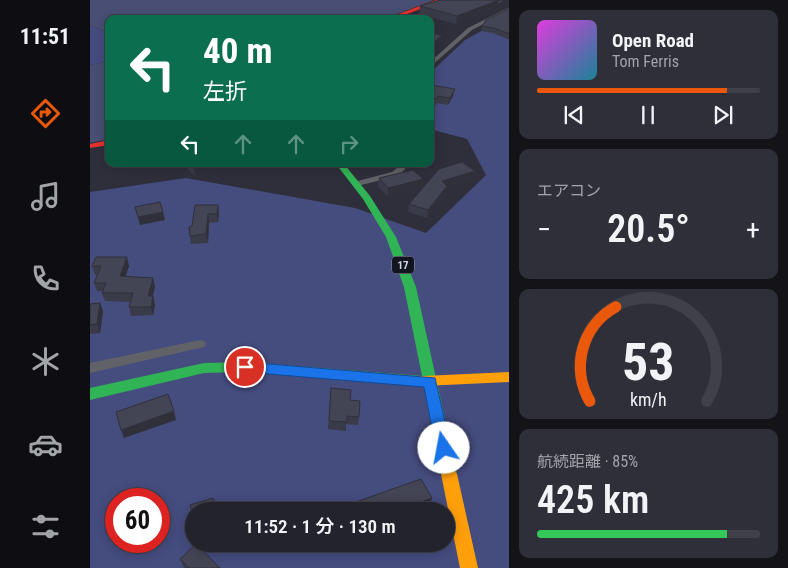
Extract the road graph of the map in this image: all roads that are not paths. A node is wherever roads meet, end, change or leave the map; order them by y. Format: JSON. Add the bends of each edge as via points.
{"nodes":[{"id":1,"x":441,"y":0,"type":"edge"},
{"id":2,"x":509,"y":8,"type":"edge"},
{"id":3,"x":399,"y":15,"type":"edge"},
{"id":4,"x":434,"y":62,"type":"edge"},
{"id":5,"x":105,"y":143,"type":"edge"},
{"id":6,"x":90,"y":146,"type":"edge"},
{"id":7,"x":343,"y":167,"type":"edge"},
{"id":8,"x":401,"y":167,"type":"edge"},
{"id":9,"x":357,"y":184,"type":"junction"},
{"id":10,"x":200,"y":344,"type":"dead end"},
{"id":11,"x":90,"y":368,"type":"edge"},
{"id":12,"x":509,"y":377,"type":"edge"},
{"id":13,"x":430,"y":382,"type":"junction"},
{"id":14,"x":90,"y":394,"type":"edge"},
{"id":15,"x":469,"y":568,"type":"edge"}],
"edges":[{"from":1,"to":3,"type":"main road"},
{"from":2,"to":4,"type":"street","via":[[470,29]]},
{"from":5,"to":6,"type":"main road"},
{"from":7,"to":9,"type":"main road","number":"17"},
{"from":8,"to":9,"type":"street","via":[[395,174]]},
{"from":9,"to":13,"type":"main road","number":"17","via":[[377,212],[400,256],[410,286]]},
{"from":10,"to":11,"type":"street"},
{"from":12,"to":13,"type":"main road"},
{"from":13,"to":14,"type":"main road","via":[[245,367],[204,368]]},
{"from":13,"to":15,"type":"main road","number":"17"}]}
